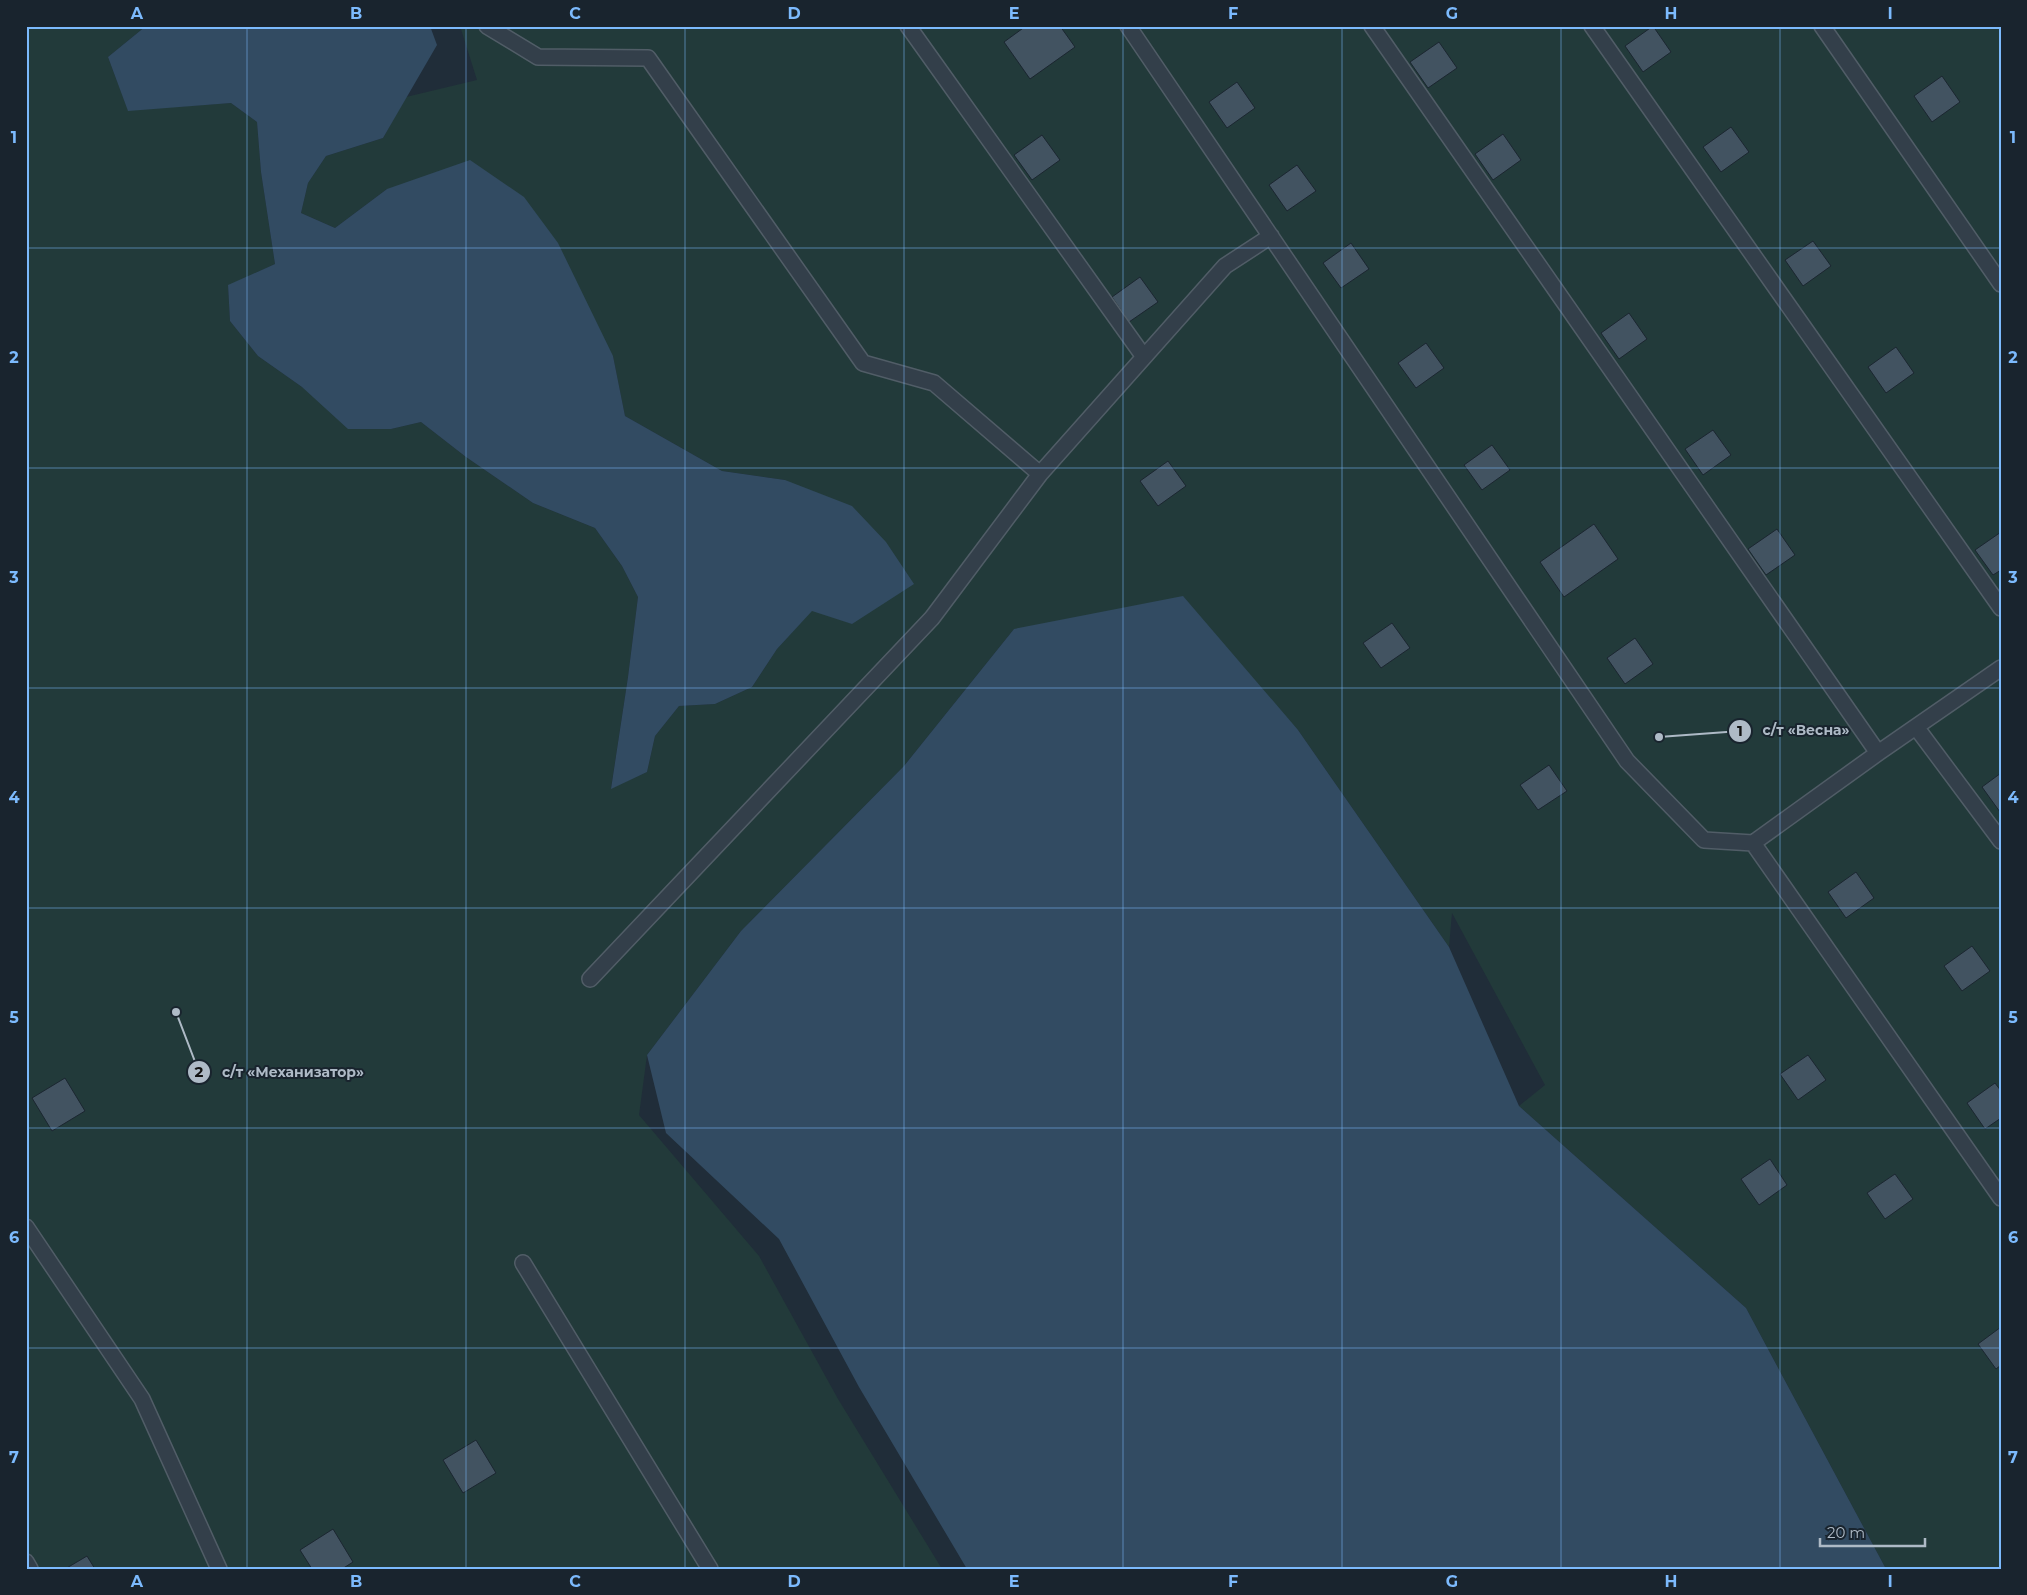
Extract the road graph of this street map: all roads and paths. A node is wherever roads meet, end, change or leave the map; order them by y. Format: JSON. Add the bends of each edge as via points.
{"nodes":[{"id":1,"x":487,"y":26,"type":"edge"},
{"id":2,"x":908,"y":26,"type":"edge"},
{"id":3,"x":1128,"y":26,"type":"edge"},
{"id":4,"x":1372,"y":26,"type":"edge"},
{"id":5,"x":1592,"y":26,"type":"edge"},
{"id":6,"x":1822,"y":26,"type":"edge"},
{"id":7,"x":1271,"y":236,"type":"junction"},
{"id":8,"x":2001,"y":284,"type":"edge"},
{"id":9,"x":1144,"y":358,"type":"junction"},
{"id":10,"x":1040,"y":474,"type":"junction"},
{"id":11,"x":2001,"y":608,"type":"edge"},
{"id":12,"x":2001,"y":668,"type":"edge"},
{"id":13,"x":1916,"y":726,"type":"junction"},
{"id":14,"x":1878,"y":753,"type":"junction"},
{"id":15,"x":2001,"y":841,"type":"edge"},
{"id":16,"x":1754,"y":843,"type":"junction"},
{"id":17,"x":590,"y":979,"type":"dead end"},
{"id":18,"x":2001,"y":1198,"type":"edge"},
{"id":19,"x":26,"y":1227,"type":"edge"},
{"id":20,"x":524,"y":1263,"type":"dead end"},
{"id":21,"x":26,"y":1562,"type":"edge"},
{"id":22,"x":30,"y":1569,"type":"edge"},
{"id":23,"x":219,"y":1569,"type":"edge"},
{"id":24,"x":710,"y":1569,"type":"edge"}],
"edges":[{"from":1,"to":10,"type":"lane","via":[[538,56],[648,58],[863,363],[934,383]]},
{"from":2,"to":9,"type":"lane"},
{"from":3,"to":7,"type":"lane"},
{"from":4,"to":14,"type":"lane"},
{"from":5,"to":11,"type":"lane"},
{"from":6,"to":8,"type":"lane"},
{"from":7,"to":9,"type":"lane","via":[[1225,266]]},
{"from":7,"to":16,"type":"lane","via":[[1627,761],[1704,840]]},
{"from":9,"to":10,"type":"lane"},
{"from":10,"to":17,"type":"lane","via":[[932,618]]},
{"from":12,"to":13,"type":"lane"},
{"from":13,"to":14,"type":"lane"},
{"from":13,"to":15,"type":"lane"},
{"from":14,"to":16,"type":"lane"},
{"from":16,"to":18,"type":"lane"},
{"from":19,"to":23,"type":"lane","via":[[142,1399]]},
{"from":20,"to":24,"type":"lane"},
{"from":21,"to":22,"type":"lane"}]}
